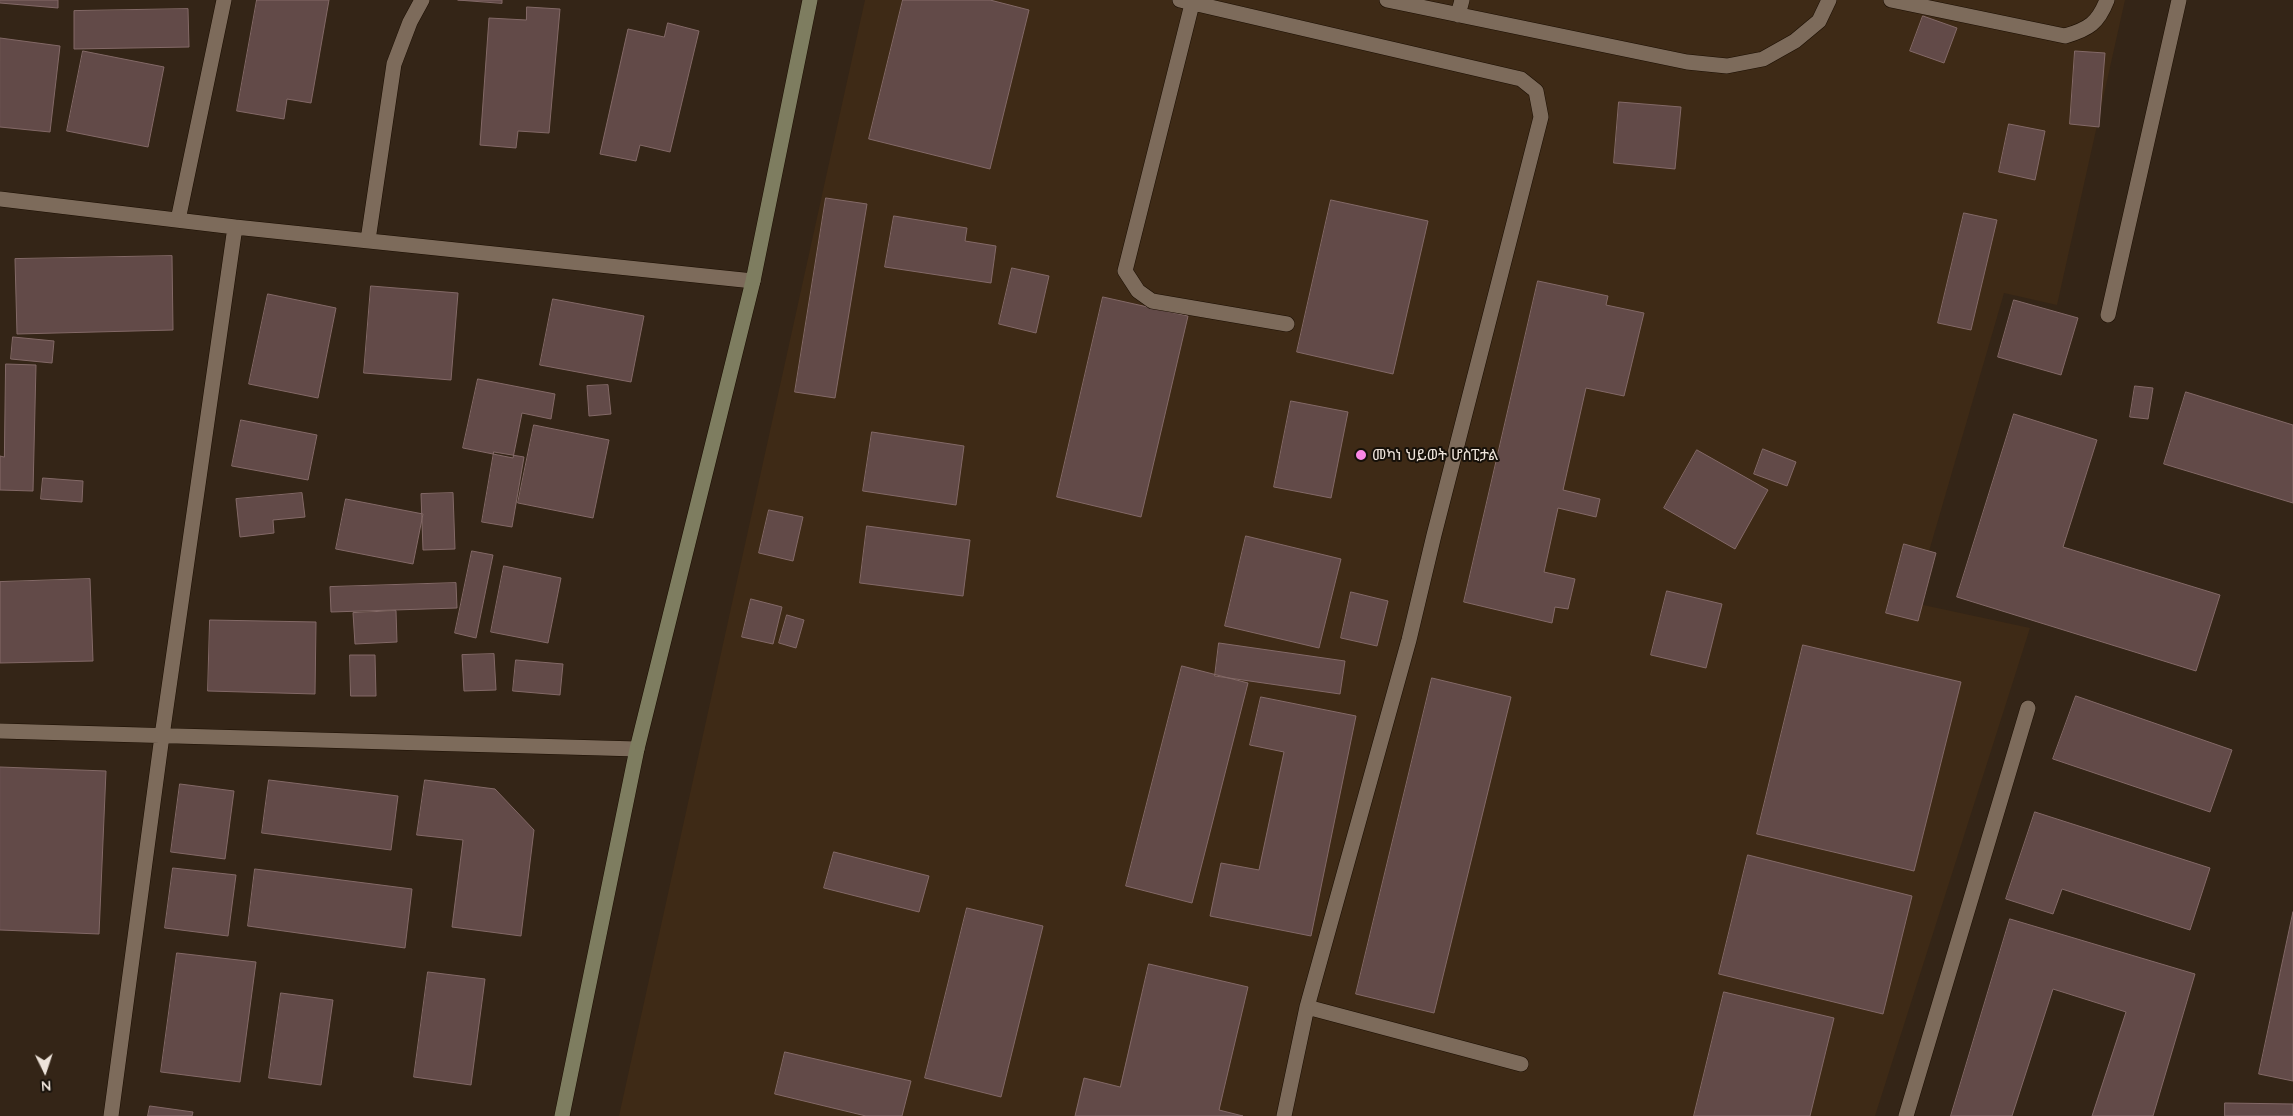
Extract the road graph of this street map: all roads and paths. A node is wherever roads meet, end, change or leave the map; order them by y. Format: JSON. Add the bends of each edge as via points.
{"nodes":[{"id":1,"x":224,"y":0,"type":"edge"},
{"id":2,"x":422,"y":0,"type":"edge"},
{"id":3,"x":810,"y":0,"type":"edge"},
{"id":4,"x":1387,"y":0,"type":"edge"},
{"id":5,"x":1462,"y":0,"type":"edge"},
{"id":6,"x":1829,"y":0,"type":"edge"},
{"id":7,"x":1891,"y":0,"type":"edge"},
{"id":8,"x":2108,"y":0,"type":"edge"},
{"id":9,"x":2179,"y":0,"type":"edge"},
{"id":10,"x":1189,"y":1,"type":"edge"},
{"id":11,"x":1458,"y":15,"type":"junction"},
{"id":12,"x":0,"y":199,"type":"edge"},
{"id":13,"x":178,"y":220,"type":"junction"},
{"id":14,"x":235,"y":227,"type":"junction"},
{"id":15,"x":368,"y":240,"type":"junction"},
{"id":16,"x":753,"y":281,"type":"junction"},
{"id":17,"x":2108,"y":315,"type":"dead end"},
{"id":18,"x":1287,"y":324,"type":"dead end"},
{"id":19,"x":2028,"y":708,"type":"dead end"},
{"id":20,"x":0,"y":731,"type":"edge"},
{"id":21,"x":162,"y":736,"type":"junction"},
{"id":22,"x":637,"y":749,"type":"junction"},
{"id":23,"x":1307,"y":1007,"type":"junction"},
{"id":24,"x":1521,"y":1064,"type":"dead end"},
{"id":25,"x":111,"y":1116,"type":"edge"},
{"id":26,"x":562,"y":1116,"type":"edge"},
{"id":27,"x":1284,"y":1116,"type":"edge"},
{"id":28,"x":1906,"y":1116,"type":"edge"}],
"edges":[{"from":1,"to":13,"type":"street"},
{"from":2,"to":15,"type":"street","via":[[394,64]]},
{"from":3,"to":16,"type":"main road"},
{"from":4,"to":11,"type":"street"},
{"from":5,"to":11,"type":"street"},
{"from":6,"to":11,"type":"street","via":[[1819,21],[1795,41],[1763,59],[1728,66],[1687,62]]},
{"from":7,"to":8,"type":"street","via":[[2066,36],[2083,31],[2098,20]]},
{"from":9,"to":17,"type":"street"},
{"from":10,"to":18,"type":"street","via":[[1125,271],[1138,291],[1152,301]]},
{"from":10,"to":23,"type":"street","via":[[1521,79],[1536,91],[1541,117],[1410,640]]},
{"from":12,"to":13,"type":"street"},
{"from":13,"to":14,"type":"street"},
{"from":14,"to":15,"type":"street"},
{"from":14,"to":21,"type":"street"},
{"from":15,"to":16,"type":"street"},
{"from":16,"to":22,"type":"main road"},
{"from":19,"to":28,"type":"street"},
{"from":20,"to":21,"type":"street"},
{"from":21,"to":22,"type":"street"},
{"from":21,"to":25,"type":"street"},
{"from":22,"to":26,"type":"main road"},
{"from":23,"to":24,"type":"street"},
{"from":23,"to":27,"type":"street"}]}
